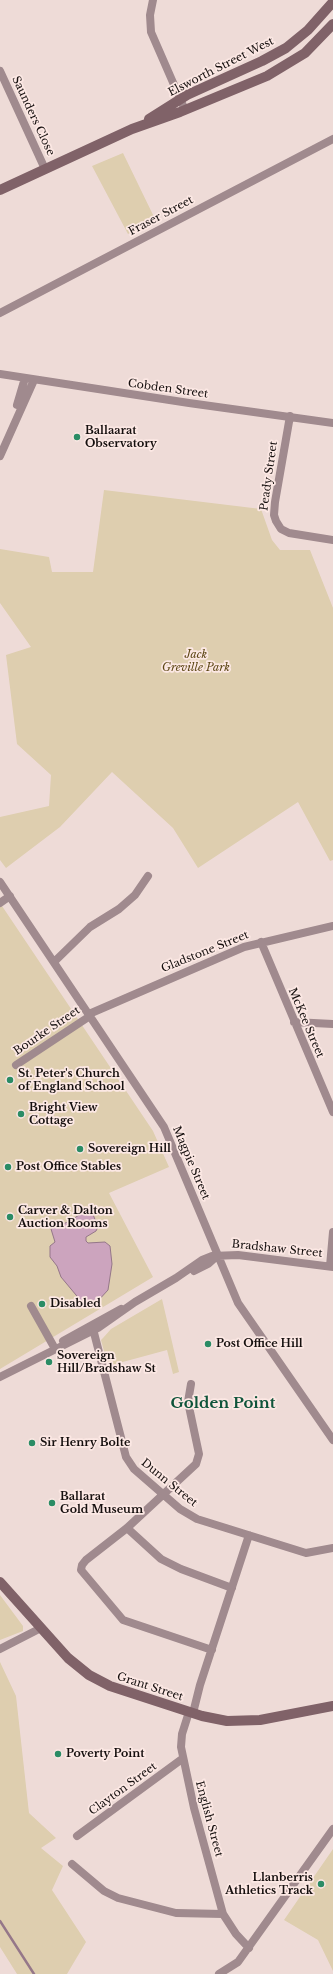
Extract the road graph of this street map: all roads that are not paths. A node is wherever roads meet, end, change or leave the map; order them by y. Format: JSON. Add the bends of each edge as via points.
{"nodes":[{"id":1,"x":153,"y":0,"type":"edge"},
{"id":2,"x":333,"y":2,"type":"edge"},
{"id":3,"x":333,"y":24,"type":"edge"},
{"id":4,"x":0,"y":71,"type":"edge"},
{"id":5,"x":180,"y":99,"type":"junction"},
{"id":6,"x":185,"y":110,"type":"junction"},
{"id":7,"x":132,"y":129,"type":"junction"},
{"id":8,"x":333,"y":138,"type":"edge"},
{"id":9,"x":45,"y":169,"type":"junction"},
{"id":10,"x":0,"y":190,"type":"edge"},
{"id":11,"x":0,"y":313,"type":"edge"},
{"id":12,"x":0,"y":374,"type":"edge"},
{"id":13,"x":25,"y":378,"type":"junction"},
{"id":14,"x":34,"y":380,"type":"junction"},
{"id":15,"x":290,"y":416,"type":"junction"},
{"id":16,"x":333,"y":423,"type":"edge"},
{"id":17,"x":8,"y":436,"type":"junction"},
{"id":18,"x":0,"y":456,"type":"edge"},
{"id":19,"x":333,"y":540,"type":"edge"},
{"id":20,"x":148,"y":876,"type":"dead end"},
{"id":21,"x":0,"y":882,"type":"edge"},
{"id":22,"x":10,"y":896,"type":"junction"},
{"id":23,"x":0,"y":903,"type":"edge"},
{"id":24,"x":333,"y":926,"type":"edge"},
{"id":25,"x":261,"y":942,"type":"junction"},
{"id":26,"x":54,"y":962,"type":"junction"},
{"id":27,"x":90,"y":1015,"type":"junction"},
{"id":28,"x":294,"y":1022,"type":"junction"},
{"id":29,"x":333,"y":1024,"type":"edge"},
{"id":30,"x":16,"y":1065,"type":"dead end"},
{"id":31,"x":333,"y":1112,"type":"edge"},
{"id":32,"x":333,"y":1232,"type":"edge"},
{"id":33,"x":218,"y":1255,"type":"junction"},
{"id":34,"x":331,"y":1267,"type":"edge"},
{"id":35,"x":31,"y":1306,"type":"dead end"},
{"id":36,"x":93,"y":1328,"type":"junction"},
{"id":37,"x":54,"y":1347,"type":"junction"},
{"id":38,"x":42,"y":1356,"type":"junction"},
{"id":39,"x":26,"y":1365,"type":"junction"},
{"id":40,"x":0,"y":1377,"type":"edge"},
{"id":41,"x":0,"y":1384,"type":"edge"},
{"id":42,"x":191,"y":1384,"type":"dead end"},
{"id":43,"x":333,"y":1440,"type":"edge"},
{"id":44,"x":162,"y":1494,"type":"junction"},
{"id":45,"x":127,"y":1528,"type":"junction"},
{"id":46,"x":249,"y":1535,"type":"junction"},
{"id":47,"x":333,"y":1548,"type":"edge"},
{"id":48,"x":0,"y":1582,"type":"edge"},
{"id":49,"x":232,"y":1588,"type":"junction"},
{"id":50,"x":41,"y":1628,"type":"junction"},
{"id":51,"x":0,"y":1649,"type":"edge"},
{"id":52,"x":212,"y":1650,"type":"junction"},
{"id":53,"x":333,"y":1706,"type":"edge"},
{"id":54,"x":191,"y":1713,"type":"junction"},
{"id":55,"x":182,"y":1759,"type":"junction"},
{"id":56,"x":333,"y":1829,"type":"edge"},
{"id":57,"x":77,"y":1836,"type":"dead end"},
{"id":58,"x":72,"y":1864,"type":"dead end"},
{"id":59,"x":223,"y":1914,"type":"junction"},
{"id":60,"x":248,"y":1948,"type":"junction"},
{"id":61,"x":219,"y":1974,"type":"edge"}],
"edges":[{"from":1,"to":5,"type":"street","via":[[150,15],[151,32]]},
{"from":2,"to":5,"type":"street","name":"Elsworth Street West","via":[[308,30],[279,52]]},
{"from":3,"to":6,"type":"street","name":"Elsworth Street West","via":[[308,50],[283,68]]},
{"from":4,"to":9,"type":"street","name":"Saunders Close"},
{"from":5,"to":6,"type":"street"},
{"from":5,"to":7,"type":"street","name":"Elsworth Street West"},
{"from":6,"to":7,"type":"street","name":"Elsworth Street West"},
{"from":7,"to":9,"type":"street","name":"Elsworth Street West"},
{"from":8,"to":11,"type":"street","name":"Fraser Street"},
{"from":9,"to":10,"type":"street","name":"Elsworth Street West"},
{"from":12,"to":13,"type":"street","name":"Cobden Street"},
{"from":13,"to":14,"type":"street","name":"Cobden Street"},
{"from":13,"to":17,"type":"street"},
{"from":14,"to":15,"type":"street","name":"Cobden Street","via":[[203,406]]},
{"from":14,"to":17,"type":"street"},
{"from":15,"to":16,"type":"street","name":"Cobden Street"},
{"from":15,"to":19,"type":"street","name":"Peady Street","via":[[274,512],[276,521],[279,527],[289,533]]},
{"from":17,"to":18,"type":"street"},
{"from":20,"to":26,"type":"street","via":[[135,895],[119,909],[90,927]]},
{"from":21,"to":22,"type":"street","name":"Magpie Street"},
{"from":22,"to":23,"type":"street"},
{"from":22,"to":26,"type":"street","name":"Magpie Street"},
{"from":24,"to":25,"type":"street","name":"Gladstone Street"},
{"from":25,"to":27,"type":"street","name":"Gladstone Street","via":[[236,950]]},
{"from":25,"to":28,"type":"street","name":"McKee Street"},
{"from":26,"to":27,"type":"street","name":"Magpie Street"},
{"from":27,"to":30,"type":"street","name":"Bourke Street"},
{"from":27,"to":33,"type":"street","name":"Magpie Street","via":[[164,1127]]},
{"from":28,"to":29,"type":"street"},
{"from":28,"to":31,"type":"street","name":"McKee Street"},
{"from":32,"to":34,"type":"street"},
{"from":33,"to":34,"type":"street","name":"Bradshaw Street","via":[[238,1255]]},
{"from":33,"to":36,"type":"street","name":"Bradshaw Street","via":[[208,1264],[176,1278],[110,1314]]},
{"from":33,"to":43,"type":"street","name":"Magpie Street","via":[[242,1309]]},
{"from":35,"to":37,"type":"street"},
{"from":36,"to":37,"type":"street","name":"Bradshaw Street"},
{"from":36,"to":38,"type":"street","name":"Bradshaw Street"},
{"from":36,"to":44,"type":"street","name":"Dunn Street","via":[[128,1462]]},
{"from":37,"to":38,"type":"street","name":"Bradshaw Street"},
{"from":38,"to":39,"type":"street","name":"Bradshaw Street"},
{"from":39,"to":40,"type":"street","name":"Bradshaw Street"},
{"from":39,"to":41,"type":"street","name":"Bradshaw Street"},
{"from":42,"to":44,"type":"street","via":[[188,1404],[198,1460]]},
{"from":44,"to":45,"type":"street"},
{"from":44,"to":46,"type":"street","name":"Dunn Street","via":[[193,1517]]},
{"from":45,"to":49,"type":"street","via":[[152,1552],[167,1562]]},
{"from":45,"to":52,"type":"street","via":[[86,1560],[81,1567],[84,1575],[124,1620]]},
{"from":46,"to":47,"type":"street","name":"Dunn Street","via":[[306,1553]]},
{"from":46,"to":49,"type":"street","name":"English Street"},
{"from":48,"to":50,"type":"street","name":"Grant Street"},
{"from":49,"to":52,"type":"street","name":"English Street"},
{"from":50,"to":51,"type":"street"},
{"from":50,"to":54,"type":"street","name":"Grant Street","via":[[68,1658],[93,1678]]},
{"from":52,"to":54,"type":"street","name":"English Street"},
{"from":53,"to":54,"type":"street","name":"Grant Street","via":[[250,1721],[217,1720]]},
{"from":54,"to":55,"type":"street","name":"English Street","via":[[181,1738]]},
{"from":55,"to":57,"type":"street","name":"Clayton Street"},
{"from":55,"to":59,"type":"street","name":"English Street"},
{"from":56,"to":60,"type":"street"},
{"from":58,"to":59,"type":"street","via":[[115,1897],[176,1912]]},
{"from":59,"to":60,"type":"street","name":"English Street"},
{"from":60,"to":61,"type":"street","via":[[235,1965]]}]}
